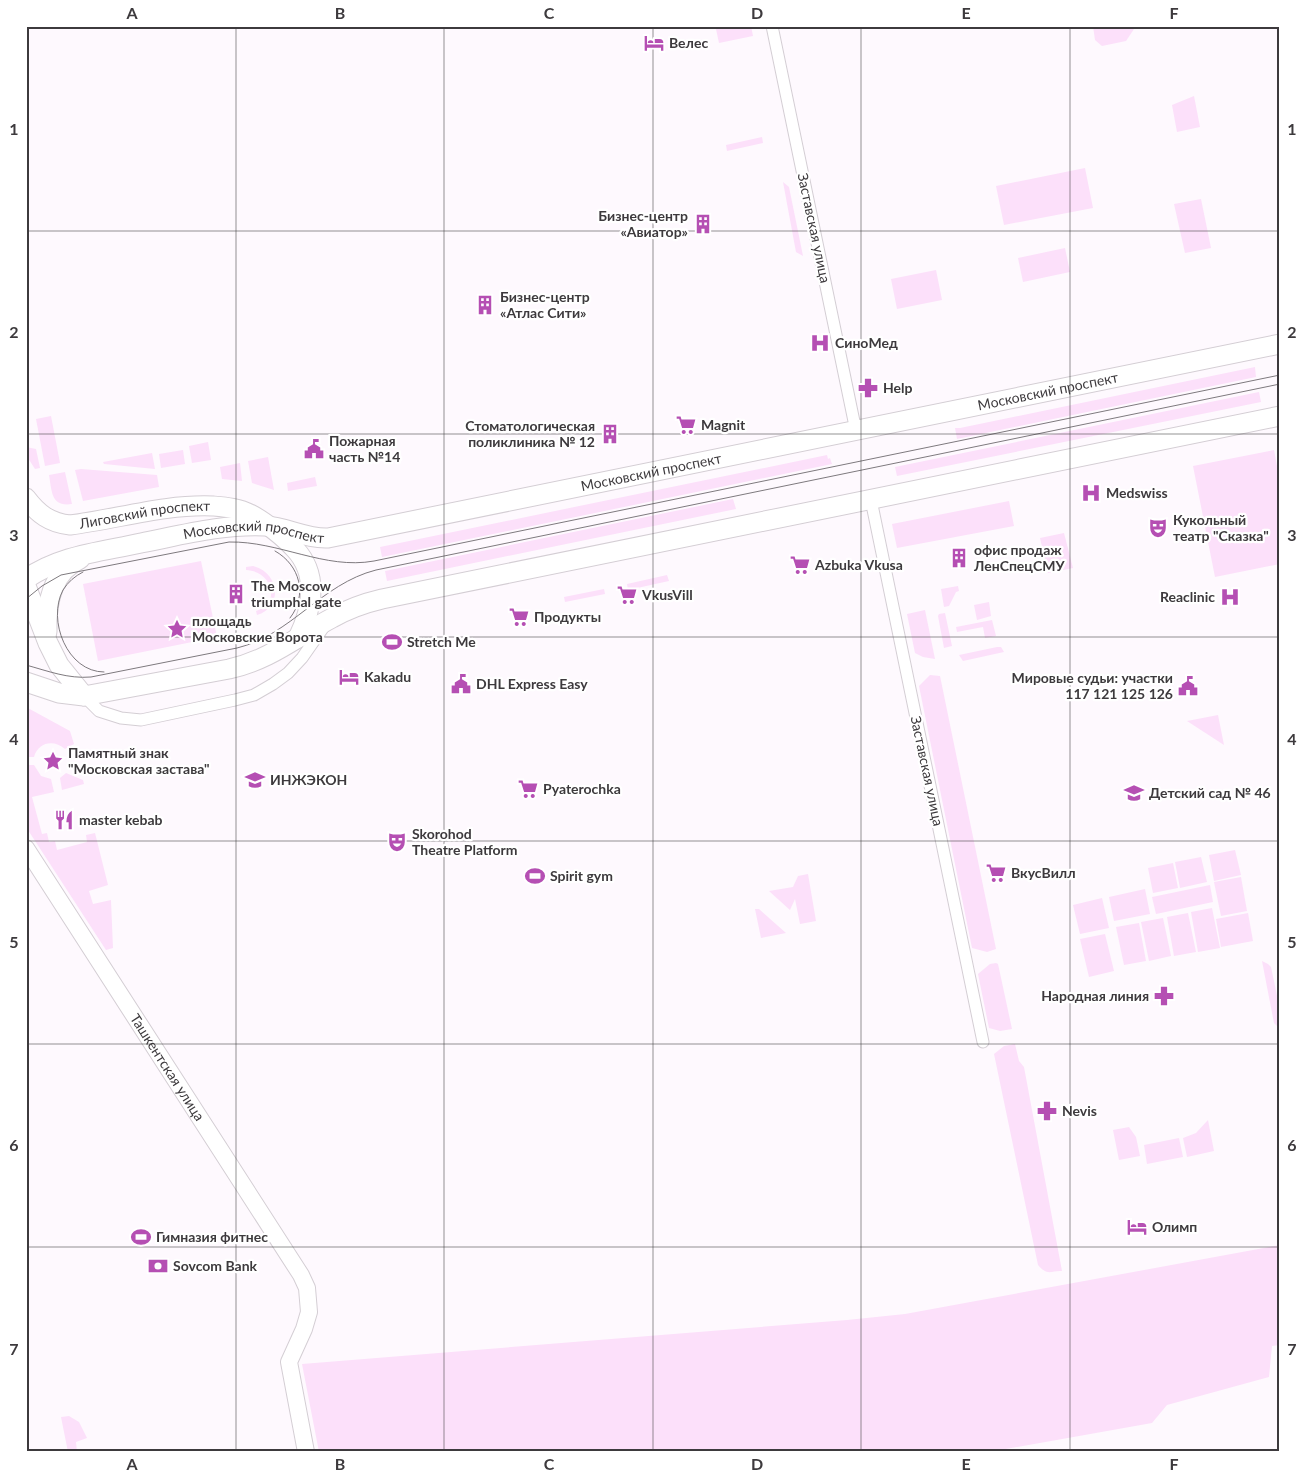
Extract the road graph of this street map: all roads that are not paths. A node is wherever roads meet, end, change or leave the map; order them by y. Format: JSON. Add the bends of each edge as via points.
{"nodes":[{"id":1,"x":772,"y":26,"type":"edge"},
{"id":2,"x":1280,"y":344,"type":"edge"},
{"id":3,"x":1280,"y":416,"type":"edge"},
{"id":4,"x":856,"y":431,"type":"junction"},
{"id":5,"x":26,"y":498,"type":"edge"},
{"id":6,"x":871,"y":500,"type":"junction"},
{"id":7,"x":267,"y":526,"type":"junction"},
{"id":8,"x":95,"y":553,"type":"junction"},
{"id":9,"x":26,"y":579,"type":"edge"},
{"id":10,"x":26,"y":586,"type":"edge"},
{"id":11,"x":332,"y":618,"type":"junction"},
{"id":12,"x":298,"y":638,"type":"junction"},
{"id":13,"x":48,"y":643,"type":"junction"},
{"id":14,"x":26,"y":682,"type":"edge"},
{"id":15,"x":84,"y":696,"type":"junction"},
{"id":16,"x":26,"y":848,"type":"edge"},
{"id":17,"x":983,"y":1042,"type":"dead end"},
{"id":18,"x":306,"y":1452,"type":"edge"}],
"edges":[{"from":1,"to":4,"type":"street","name":"Заставская улица"},
{"from":2,"to":4,"type":"main road","name":"Московский проспект"},
{"from":3,"to":6,"type":"main road"},
{"from":4,"to":7,"type":"main road","name":"Московский проспект","via":[[328,538],[315,538]]},
{"from":5,"to":7,"type":"main road","name":"Лиговский проспект","via":[[42,515],[62,524],[82,524],[160,508],[206,506],[227,507],[250,514]]},
{"from":6,"to":11,"type":"main road","via":[[382,599]]},
{"from":6,"to":17,"type":"street","name":"Заставская улица"},
{"from":7,"to":8,"type":"main road","name":"Московский проспект","via":[[219,527]]},
{"from":7,"to":12,"type":"main road","via":[[298,552],[310,579],[310,606]]},
{"from":8,"to":9,"type":"main road","name":"Московский проспект","via":[[56,563]]},
{"from":8,"to":13,"type":"main road","via":[[67,568],[52,590],[47,618]]},
{"from":10,"to":13,"type":"main road"},
{"from":11,"to":12,"type":"main road"},
{"from":11,"to":15,"type":"street","via":[[288,672],[273,684],[236,700],[141,720],[99,711]]},
{"from":12,"to":15,"type":"main road","via":[[247,664]]},
{"from":13,"to":15,"type":"main road","via":[[59,665]]},
{"from":14,"to":15,"type":"main road","via":[[60,693]]},
{"from":16,"to":18,"type":"street","name":"Ташкентская улица","via":[[302,1275],[309,1302],[308,1320],[289,1362]]}]}
